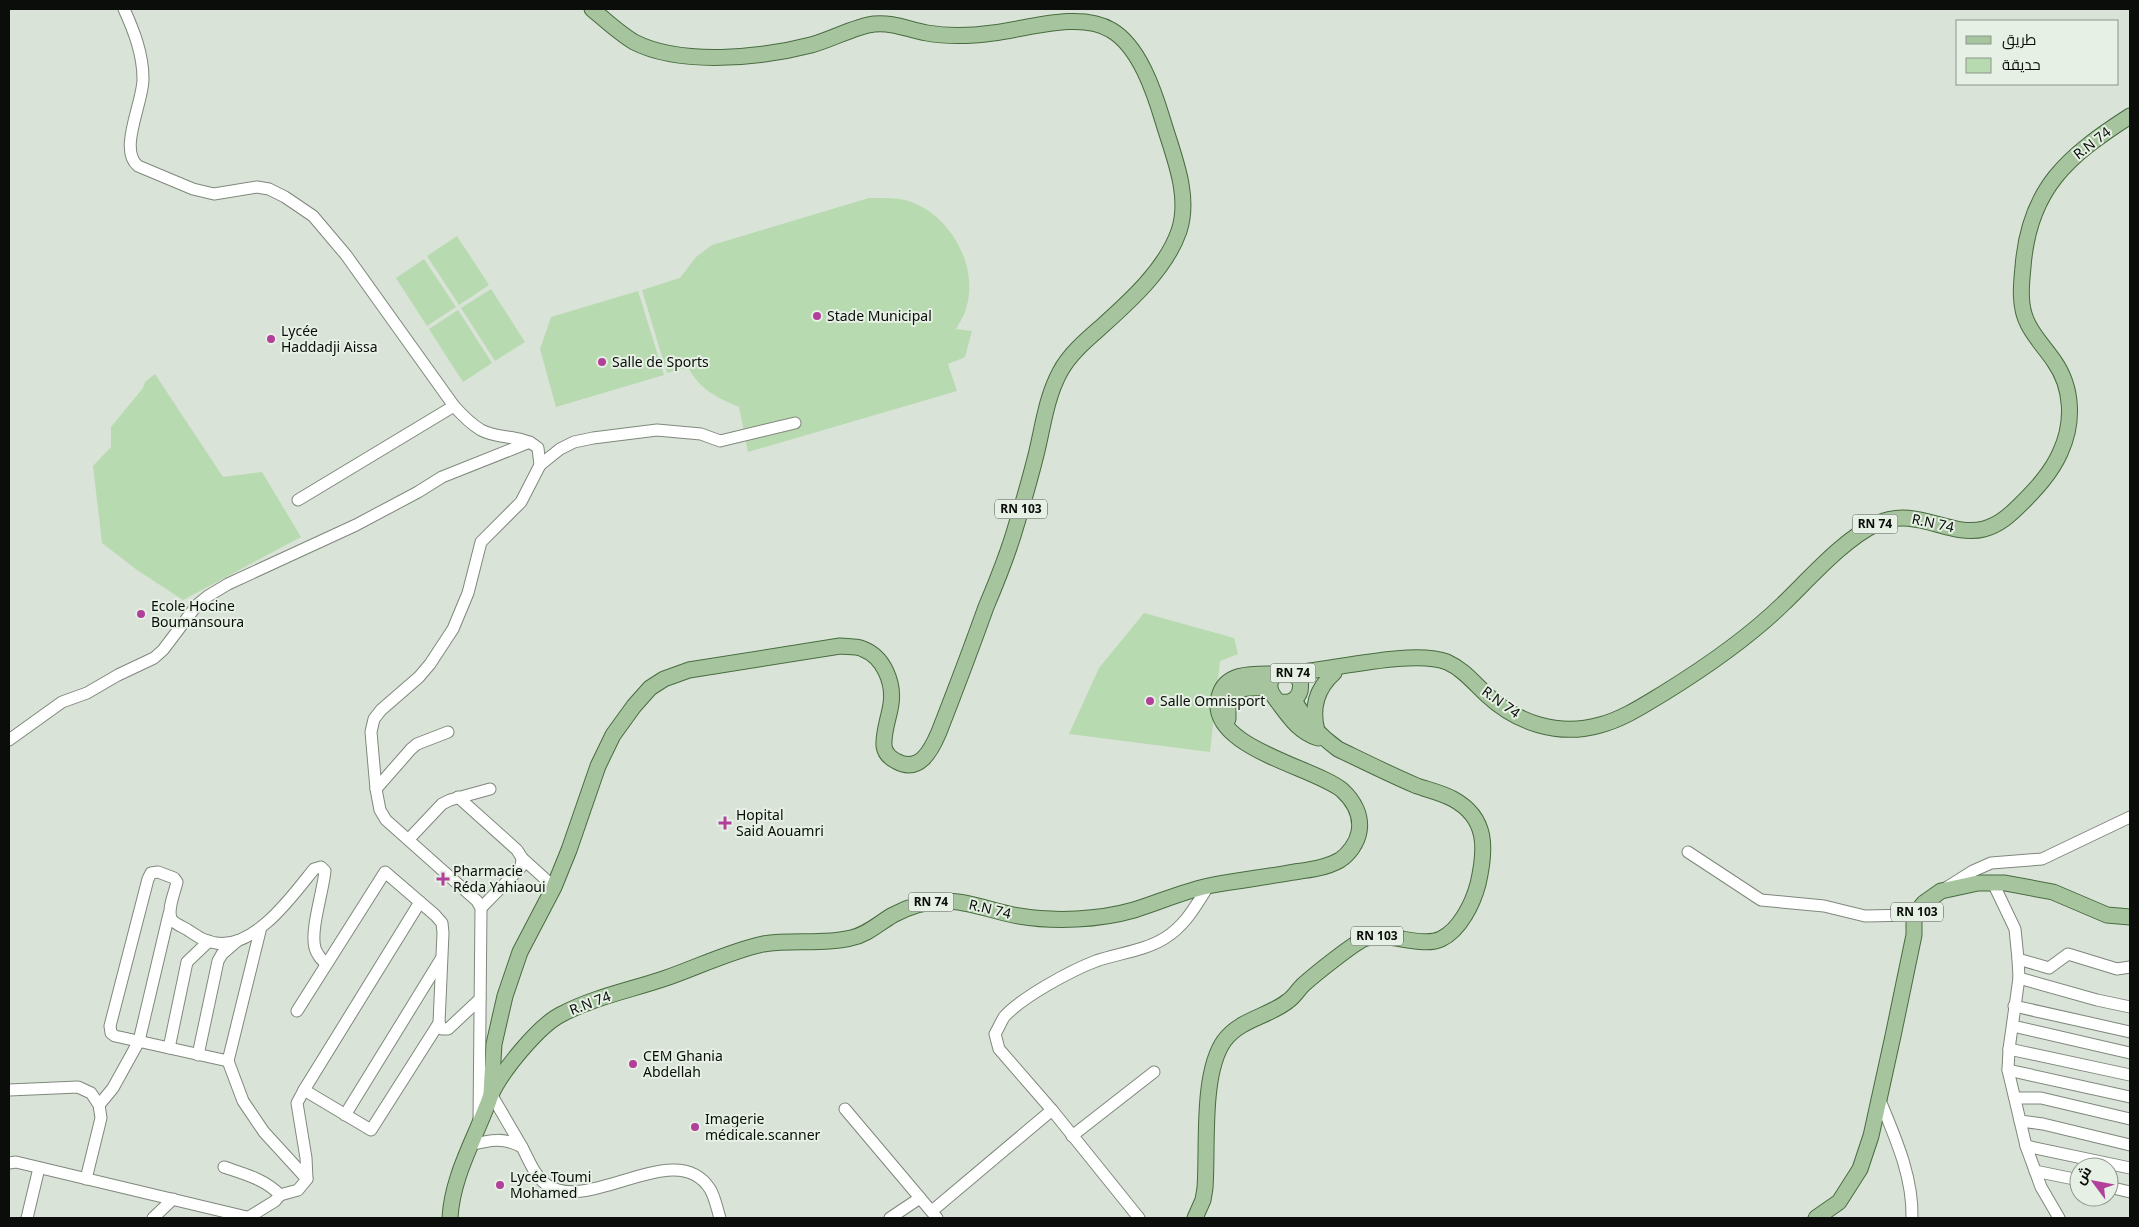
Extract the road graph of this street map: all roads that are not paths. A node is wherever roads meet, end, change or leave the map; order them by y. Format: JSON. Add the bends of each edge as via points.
{"nodes":[{"id":1,"x":124,"y":9,"type":"edge"},
{"id":2,"x":592,"y":9,"type":"edge"},
{"id":3,"x":2130,"y":116,"type":"edge"},
{"id":4,"x":454,"y":406,"type":"junction"},
{"id":5,"x":795,"y":423,"type":"dead end"},
{"id":6,"x":530,"y":441,"type":"junction"},
{"id":7,"x":540,"y":465,"type":"junction"},
{"id":8,"x":298,"y":500,"type":"dead end"},
{"id":9,"x":1348,"y":667,"type":"junction"},
{"id":10,"x":1292,"y":673,"type":"junction"},
{"id":11,"x":1334,"y":673,"type":"junction"},
{"id":12,"x":1277,"y":674,"type":"junction"},
{"id":13,"x":1269,"y":688,"type":"junction"},
{"id":14,"x":1297,"y":696,"type":"junction"},
{"id":15,"x":1278,"y":701,"type":"junction"},
{"id":16,"x":1229,"y":728,"type":"junction"},
{"id":17,"x":448,"y":732,"type":"dead end"},
{"id":18,"x":1322,"y":736,"type":"junction"},
{"id":19,"x":9,"y":740,"type":"edge"},
{"id":20,"x":376,"y":789,"type":"junction"},
{"id":21,"x":490,"y":789,"type":"dead end"},
{"id":22,"x":458,"y":797,"type":"junction"},
{"id":23,"x":2130,"y":817,"type":"edge"},
{"id":24,"x":409,"y":839,"type":"junction"},
{"id":25,"x":1688,"y":852,"type":"dead end"},
{"id":26,"x":522,"y":858,"type":"junction"},
{"id":27,"x":1993,"y":883,"type":"junction"},
{"id":28,"x":1209,"y":885,"type":"junction"},
{"id":29,"x":554,"y":887,"type":"junction"},
{"id":30,"x":1941,"y":890,"type":"junction"},
{"id":31,"x":420,"y":902,"type":"junction"},
{"id":32,"x":481,"y":908,"type":"junction"},
{"id":33,"x":169,"y":914,"type":"junction"},
{"id":34,"x":1914,"y":915,"type":"junction"},
{"id":35,"x":2130,"y":917,"type":"edge"},
{"id":36,"x":261,"y":927,"type":"junction"},
{"id":37,"x":239,"y":939,"type":"junction"},
{"id":38,"x":209,"y":941,"type":"junction"},
{"id":39,"x":442,"y":956,"type":"junction"},
{"id":40,"x":2018,"y":958,"type":"junction"},
{"id":41,"x":326,"y":964,"type":"junction"},
{"id":42,"x":2130,"y":967,"type":"edge"},
{"id":43,"x":2019,"y":978,"type":"junction"},
{"id":44,"x":480,"y":1000,"type":"junction"},
{"id":45,"x":2014,"y":1006,"type":"junction"},
{"id":46,"x":2130,"y":1007,"type":"edge"},
{"id":47,"x":297,"y":1011,"type":"dead end"},
{"id":48,"x":439,"y":1023,"type":"junction"},
{"id":49,"x":2013,"y":1026,"type":"junction"},
{"id":50,"x":2130,"y":1032,"type":"edge"},
{"id":51,"x":139,"y":1041,"type":"junction"},
{"id":52,"x":169,"y":1048,"type":"junction"},
{"id":53,"x":2008,"y":1049,"type":"junction"},
{"id":54,"x":2130,"y":1053,"type":"edge"},
{"id":55,"x":198,"y":1055,"type":"junction"},
{"id":56,"x":228,"y":1061,"type":"junction"},
{"id":57,"x":2008,"y":1070,"type":"junction"},
{"id":58,"x":1154,"y":1072,"type":"dead end"},
{"id":59,"x":2130,"y":1075,"type":"edge"},
{"id":60,"x":9,"y":1090,"type":"edge"},
{"id":61,"x":304,"y":1090,"type":"junction"},
{"id":62,"x":491,"y":1094,"type":"junction"},
{"id":63,"x":1879,"y":1097,"type":"junction"},
{"id":64,"x":2130,"y":1097,"type":"edge"},
{"id":65,"x":2015,"y":1098,"type":"junction"},
{"id":66,"x":98,"y":1105,"type":"junction"},
{"id":67,"x":846,"y":1109,"type":"dead end"},
{"id":68,"x":1052,"y":1110,"type":"junction"},
{"id":69,"x":345,"y":1115,"type":"junction"},
{"id":70,"x":2130,"y":1119,"type":"edge"},
{"id":71,"x":2020,"y":1121,"type":"junction"},
{"id":72,"x":478,"y":1125,"type":"junction"},
{"id":73,"x":1072,"y":1136,"type":"junction"},
{"id":74,"x":470,"y":1145,"type":"junction"},
{"id":75,"x":2130,"y":1145,"type":"edge"},
{"id":76,"x":2026,"y":1146,"type":"junction"},
{"id":77,"x":522,"y":1147,"type":"junction"},
{"id":78,"x":9,"y":1163,"type":"edge"},
{"id":79,"x":224,"y":1167,"type":"dead end"},
{"id":80,"x":39,"y":1168,"type":"junction"},
{"id":81,"x":2130,"y":1168,"type":"edge"},
{"id":82,"x":2035,"y":1171,"type":"junction"},
{"id":83,"x":86,"y":1178,"type":"junction"},
{"id":84,"x":2069,"y":1178,"type":"edge"},
{"id":85,"x":307,"y":1179,"type":"junction"},
{"id":86,"x":280,"y":1196,"type":"junction"},
{"id":87,"x":920,"y":1198,"type":"junction"},
{"id":88,"x":173,"y":1199,"type":"junction"},
{"id":89,"x":934,"y":1215,"type":"edge"},
{"id":90,"x":27,"y":1218,"type":"edge"},
{"id":91,"x":153,"y":1218,"type":"edge"},
{"id":92,"x":250,"y":1218,"type":"edge"},
{"id":93,"x":450,"y":1218,"type":"edge"},
{"id":94,"x":720,"y":1218,"type":"edge"},
{"id":95,"x":890,"y":1218,"type":"edge"},
{"id":96,"x":1139,"y":1218,"type":"edge"},
{"id":97,"x":1195,"y":1218,"type":"edge"},
{"id":98,"x":1816,"y":1218,"type":"edge"},
{"id":99,"x":1912,"y":1218,"type":"edge"},
{"id":100,"x":2059,"y":1218,"type":"edge"}],
"edges":[{"from":1,"to":4,"type":"street","via":[[133,28],[143,80],[131,135],[132,161],[193,189],[214,194],[257,187],[269,189],[313,216],[346,255]]},
{"from":2,"to":29,"type":"main road","number":"RN 103","via":[[634,42],[662,52],[689,56],[772,52],[810,45],[873,24],[964,36],[1068,22],[1093,23],[1112,30],[1136,55],[1154,94],[1176,162],[1183,204],[1180,230],[1155,272],[1132,299],[1062,366],[1051,390],[1015,530],[943,723],[928,754],[912,766],[895,761],[887,754],[884,746],[892,702],[890,683],[878,659],[863,649],[840,646],[796,652],[690,670],[664,679],[650,688],[613,735],[598,766]]},
{"from":3,"to":9,"type":"main road","name":"R.N 74","number":"RN 74","via":[[2084,147],[2063,168],[2044,194],[2030,224],[2024,247],[2022,303],[2026,322],[2063,374],[2070,407],[2062,451],[2051,472],[2010,515],[1980,530],[1962,530],[1918,518],[1879,522],[1862,531],[1732,649],[1634,711],[1601,725],[1572,730],[1531,723],[1511,713],[1446,662],[1403,658]]},
{"from":4,"to":6,"type":"street","via":[[482,431]]},
{"from":4,"to":8,"type":"street"},
{"from":5,"to":7,"type":"street","via":[[720,441],[701,434],[656,430],[593,438],[574,442]]},
{"from":6,"to":7,"type":"street","via":[[538,448]]},
{"from":6,"to":19,"type":"street","via":[[442,476],[356,524],[228,584],[197,606],[164,650],[154,658],[87,693],[62,702]]},
{"from":7,"to":20,"type":"street","via":[[521,502],[482,542],[457,620],[435,657],[419,677],[374,719],[371,732]]},
{"from":9,"to":10,"type":"main road","name":"R.N 74","number":"RN 74"},
{"from":9,"to":11,"type":"main road","name":"R.N 74","number":"RN 74"},
{"from":10,"to":12,"type":"main road","name":"R.N 74","number":"RN 74"},
{"from":10,"to":14,"type":"main road","number":"RN 74","via":[[1300,681]]},
{"from":11,"to":14,"type":"main road","name":"R.N 74","number":"RN 74"},
{"from":11,"to":18,"type":"main road","via":[[1322,687],[1315,704],[1314,713]]},
{"from":12,"to":13,"type":"main road","number":"RN 74"},
{"from":12,"to":16,"type":"main road","name":"R.N 74","number":"RN 74","via":[[1242,676],[1223,686],[1217,708]]},
{"from":13,"to":15,"type":"main road","number":"RN 74"},
{"from":13,"to":16,"type":"main road","number":"RN 74","via":[[1242,689],[1231,695],[1226,706]]},
{"from":14,"to":15,"type":"main road","name":"R.N 74","number":"RN 74","via":[[1283,703]]},
{"from":14,"to":18,"type":"main road","number":"RN 103"},
{"from":15,"to":18,"type":"main road","number":"RN 103","via":[[1293,722],[1309,734]]},
{"from":16,"to":28,"type":"main road","name":"R.N 74","number":"RN 74","via":[[1254,749],[1330,782],[1341,790],[1353,802],[1359,817],[1358,834],[1342,859],[1322,867]]},
{"from":17,"to":20,"type":"street","via":[[417,744]]},
{"from":18,"to":97,"type":"main road","number":"RN 103","via":[[1338,749],[1451,798],[1470,810],[1481,830],[1484,858],[1476,893],[1462,921],[1441,939],[1416,942],[1384,935],[1364,938],[1302,986],[1288,1001],[1249,1020],[1225,1039],[1217,1052],[1209,1082],[1205,1188]]},
{"from":20,"to":24,"type":"street","via":[[380,810],[386,820]]},
{"from":21,"to":22,"type":"street"},
{"from":22,"to":24,"type":"street","via":[[442,804]]},
{"from":22,"to":26,"type":"street"},
{"from":23,"to":30,"type":"street","via":[[2042,859],[1991,863]]},
{"from":24,"to":32,"type":"street"},
{"from":25,"to":34,"type":"street","via":[[1761,900],[1824,906],[1865,916]]},
{"from":26,"to":29,"type":"street"},
{"from":26,"to":32,"type":"street","via":[[521,867]]},
{"from":27,"to":30,"type":"main road","number":"RN 103"},
{"from":27,"to":35,"type":"main road","number":"RN 103","via":[[2053,892],[2107,915]]},
{"from":27,"to":40,"type":"street","via":[[2015,929]]},
{"from":28,"to":62,"type":"main road","name":"R.N 74","number":"RN 74","via":[[1130,911],[1067,920],[1019,916],[958,902],[919,904],[894,914],[856,937],[760,945],[598,999],[560,1015],[536,1034]]},
{"from":28,"to":68,"type":"street","via":[[1186,921],[1163,939],[1069,973],[1019,1004],[1004,1018],[995,1034],[999,1049]]},
{"from":29,"to":62,"type":"main road","number":"RN 103","via":[[520,952],[505,996],[494,1044]]},
{"from":30,"to":34,"type":"main road","number":"RN 103"},
{"from":31,"to":39,"type":"street","via":[[442,923]]},
{"from":31,"to":41,"type":"street","via":[[385,872]]},
{"from":31,"to":61,"type":"street"},
{"from":32,"to":44,"type":"street"},
{"from":33,"to":38,"type":"street","via":[[172,920]]},
{"from":33,"to":51,"type":"street"},
{"from":33,"to":51,"type":"street","via":[[177,882],[158,872],[151,873],[110,1026],[115,1036]]},
{"from":34,"to":63,"type":"main road","number":"RN 103","via":[[1914,935]]},
{"from":36,"to":37,"type":"street"},
{"from":36,"to":41,"type":"street","via":[[278,913],[314,869],[321,867],[325,871],[314,947]]},
{"from":36,"to":56,"type":"street"},
{"from":37,"to":38,"type":"street","via":[[227,943]]},
{"from":37,"to":55,"type":"street","via":[[218,961]]},
{"from":38,"to":52,"type":"street","via":[[187,962]]},
{"from":39,"to":48,"type":"street"},
{"from":39,"to":69,"type":"street"},
{"from":40,"to":42,"type":"street","via":[[2049,968],[2068,954],[2117,969]]},
{"from":40,"to":43,"type":"street"},
{"from":41,"to":47,"type":"street"},
{"from":43,"to":45,"type":"street"},
{"from":43,"to":46,"type":"street"},
{"from":44,"to":48,"type":"street","via":[[448,1029],[442,1029]]},
{"from":44,"to":72,"type":"street"},
{"from":45,"to":49,"type":"street"},
{"from":45,"to":50,"type":"street"},
{"from":48,"to":69,"type":"street","via":[[371,1130]]},
{"from":49,"to":53,"type":"street"},
{"from":49,"to":54,"type":"street"},
{"from":51,"to":52,"type":"street"},
{"from":51,"to":66,"type":"street","via":[[122,1074]]},
{"from":52,"to":55,"type":"street"},
{"from":53,"to":57,"type":"street"},
{"from":53,"to":59,"type":"street"},
{"from":55,"to":56,"type":"street"},
{"from":56,"to":85,"type":"street","via":[[243,1101],[264,1132]]},
{"from":57,"to":64,"type":"street"},
{"from":57,"to":65,"type":"street"},
{"from":58,"to":73,"type":"street"},
{"from":60,"to":66,"type":"street","via":[[78,1087],[91,1093]]},
{"from":61,"to":69,"type":"street"},
{"from":61,"to":85,"type":"street","via":[[296,1103]]},
{"from":62,"to":72,"type":"main road","name":"R.N 74","number":"RN 74"},
{"from":62,"to":77,"type":"street"},
{"from":63,"to":98,"type":"main road","number":"RN 103","via":[[1860,1169],[1840,1202]]},
{"from":63,"to":99,"type":"street","via":[[1910,1182]]},
{"from":65,"to":70,"type":"street","via":[[2041,1098]]},
{"from":65,"to":71,"type":"street"},
{"from":66,"to":83,"type":"street","via":[[101,1126]]},
{"from":67,"to":87,"type":"street"},
{"from":68,"to":73,"type":"street"},
{"from":68,"to":89,"type":"street"},
{"from":71,"to":75,"type":"street"},
{"from":71,"to":76,"type":"street"},
{"from":72,"to":74,"type":"main road","name":"R.N 74","number":"RN 74"},
{"from":73,"to":96,"type":"street"},
{"from":74,"to":77,"type":"street","via":[[497,1139]]},
{"from":74,"to":93,"type":"main road","name":"R.N 74","number":"RN 74","via":[[458,1174]]},
{"from":76,"to":81,"type":"street"},
{"from":76,"to":82,"type":"street"},
{"from":77,"to":94,"type":"street","via":[[538,1176],[548,1186],[558,1189],[592,1190],[676,1169],[694,1174],[710,1189]]},
{"from":78,"to":80,"type":"street"},
{"from":79,"to":86,"type":"street","via":[[255,1177]]},
{"from":80,"to":83,"type":"street"},
{"from":80,"to":90,"type":"street"},
{"from":82,"to":84,"type":"street"},
{"from":82,"to":100,"type":"street"},
{"from":83,"to":88,"type":"street"},
{"from":85,"to":86,"type":"street","via":[[298,1190]]},
{"from":86,"to":92,"type":"street"},
{"from":87,"to":89,"type":"street"},
{"from":87,"to":95,"type":"street"},
{"from":88,"to":91,"type":"street"},
{"from":88,"to":92,"type":"street"}]}
